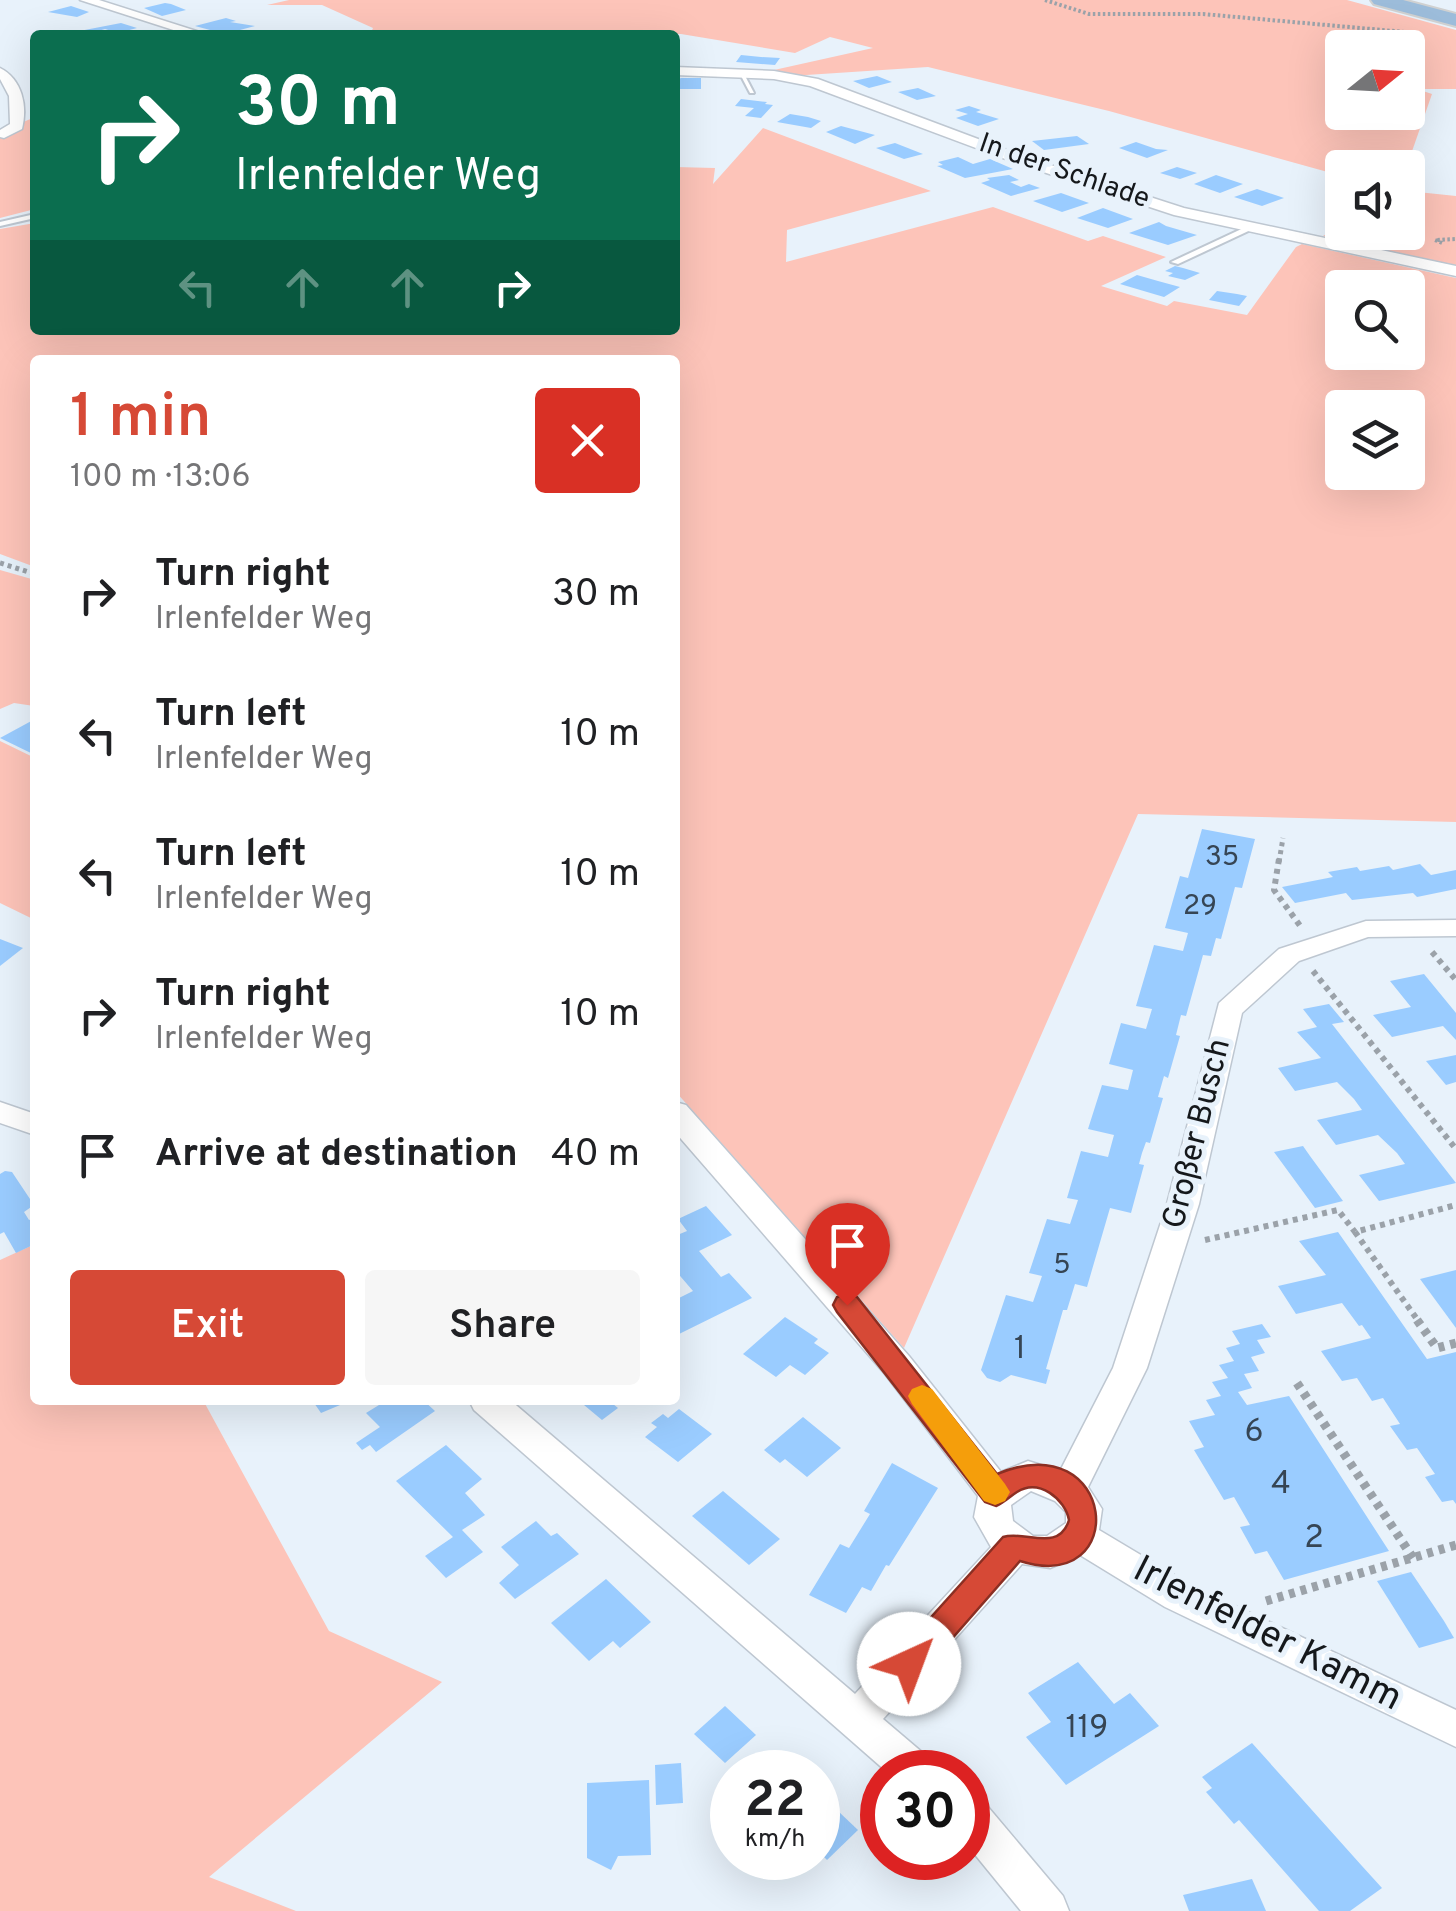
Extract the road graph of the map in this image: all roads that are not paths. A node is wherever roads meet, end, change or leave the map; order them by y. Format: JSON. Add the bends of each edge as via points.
{"nodes":[{"id":1,"x":86,"y":0,"type":"edge"},
{"id":2,"x":1381,"y":0,"type":"edge"},
{"id":3,"x":1456,"y":20,"type":"edge"},
{"id":4,"x":186,"y":30,"type":"edge"},
{"id":5,"x":680,"y":71,"type":"edge"},
{"id":6,"x":0,"y":72,"type":"edge"},
{"id":7,"x":741,"y":73,"type":"junction"},
{"id":8,"x":752,"y":92,"type":"dead end"},
{"id":9,"x":4,"y":134,"type":"dead end"},
{"id":10,"x":30,"y":217,"type":"edge"},
{"id":11,"x":0,"y":224,"type":"edge"},
{"id":12,"x":1253,"y":228,"type":"junction"},
{"id":13,"x":1175,"y":262,"type":"dead end"},
{"id":14,"x":1456,"y":272,"type":"edge"},
{"id":15,"x":1456,"y":928,"type":"edge"},
{"id":16,"x":0,"y":1112,"type":"edge"},
{"id":17,"x":680,"y":1118,"type":"edge"},
{"id":18,"x":30,"y":1123,"type":"edge"},
{"id":19,"x":492,"y":1405,"type":"edge"},
{"id":20,"x":1069,"y":1489,"type":"junction"},
{"id":21,"x":996,"y":1494,"type":"junction"},
{"id":22,"x":1079,"y":1536,"type":"junction"},
{"id":23,"x":1014,"y":1546,"type":"junction"},
{"id":24,"x":856,"y":1722,"type":"junction"},
{"id":25,"x":1456,"y":1729,"type":"edge"},
{"id":26,"x":890,"y":1750,"type":"edge"},
{"id":27,"x":990,"y":1842,"type":"edge"},
{"id":28,"x":1048,"y":1911,"type":"edge"}],
"edges":[{"from":1,"to":4,"type":"street"},
{"from":2,"to":3,"type":"main road"},
{"from":5,"to":7,"type":"street","name":"In der Schlade"},
{"from":6,"to":9,"type":"street","via":[[13,83],[18,106],[17,126]]},
{"from":7,"to":8,"type":"lane"},
{"from":7,"to":12,"type":"street","name":"In der Schlade","via":[[813,82],[1024,161],[1180,212]]},
{"from":10,"to":11,"type":"lane"},
{"from":12,"to":13,"type":"lane"},
{"from":12,"to":14,"type":"street","name":"In der Schlade"},
{"from":15,"to":20,"type":"street","name":"Großer Busch","via":[[1366,929],[1306,950],[1290,956],[1230,1010],[1184,1204],[1130,1368]]},
{"from":16,"to":18,"type":"street"},
{"from":17,"to":21,"type":"street","via":[[885,1350]]},
{"from":19,"to":24,"type":"street"},
{"from":20,"to":21,"type":"street","via":[[1028,1476]]},
{"from":20,"to":22,"type":"street","via":[[1084,1520]]},
{"from":21,"to":23,"type":"street","via":[[996,1527]]},
{"from":22,"to":23,"type":"street","via":[[1060,1550]]},
{"from":22,"to":25,"type":"street","name":"Irlenfelder Kamm","via":[[1216,1615]]},
{"from":23,"to":24,"type":"street"},
{"from":24,"to":26,"type":"street"},
{"from":27,"to":28,"type":"street"}]}
